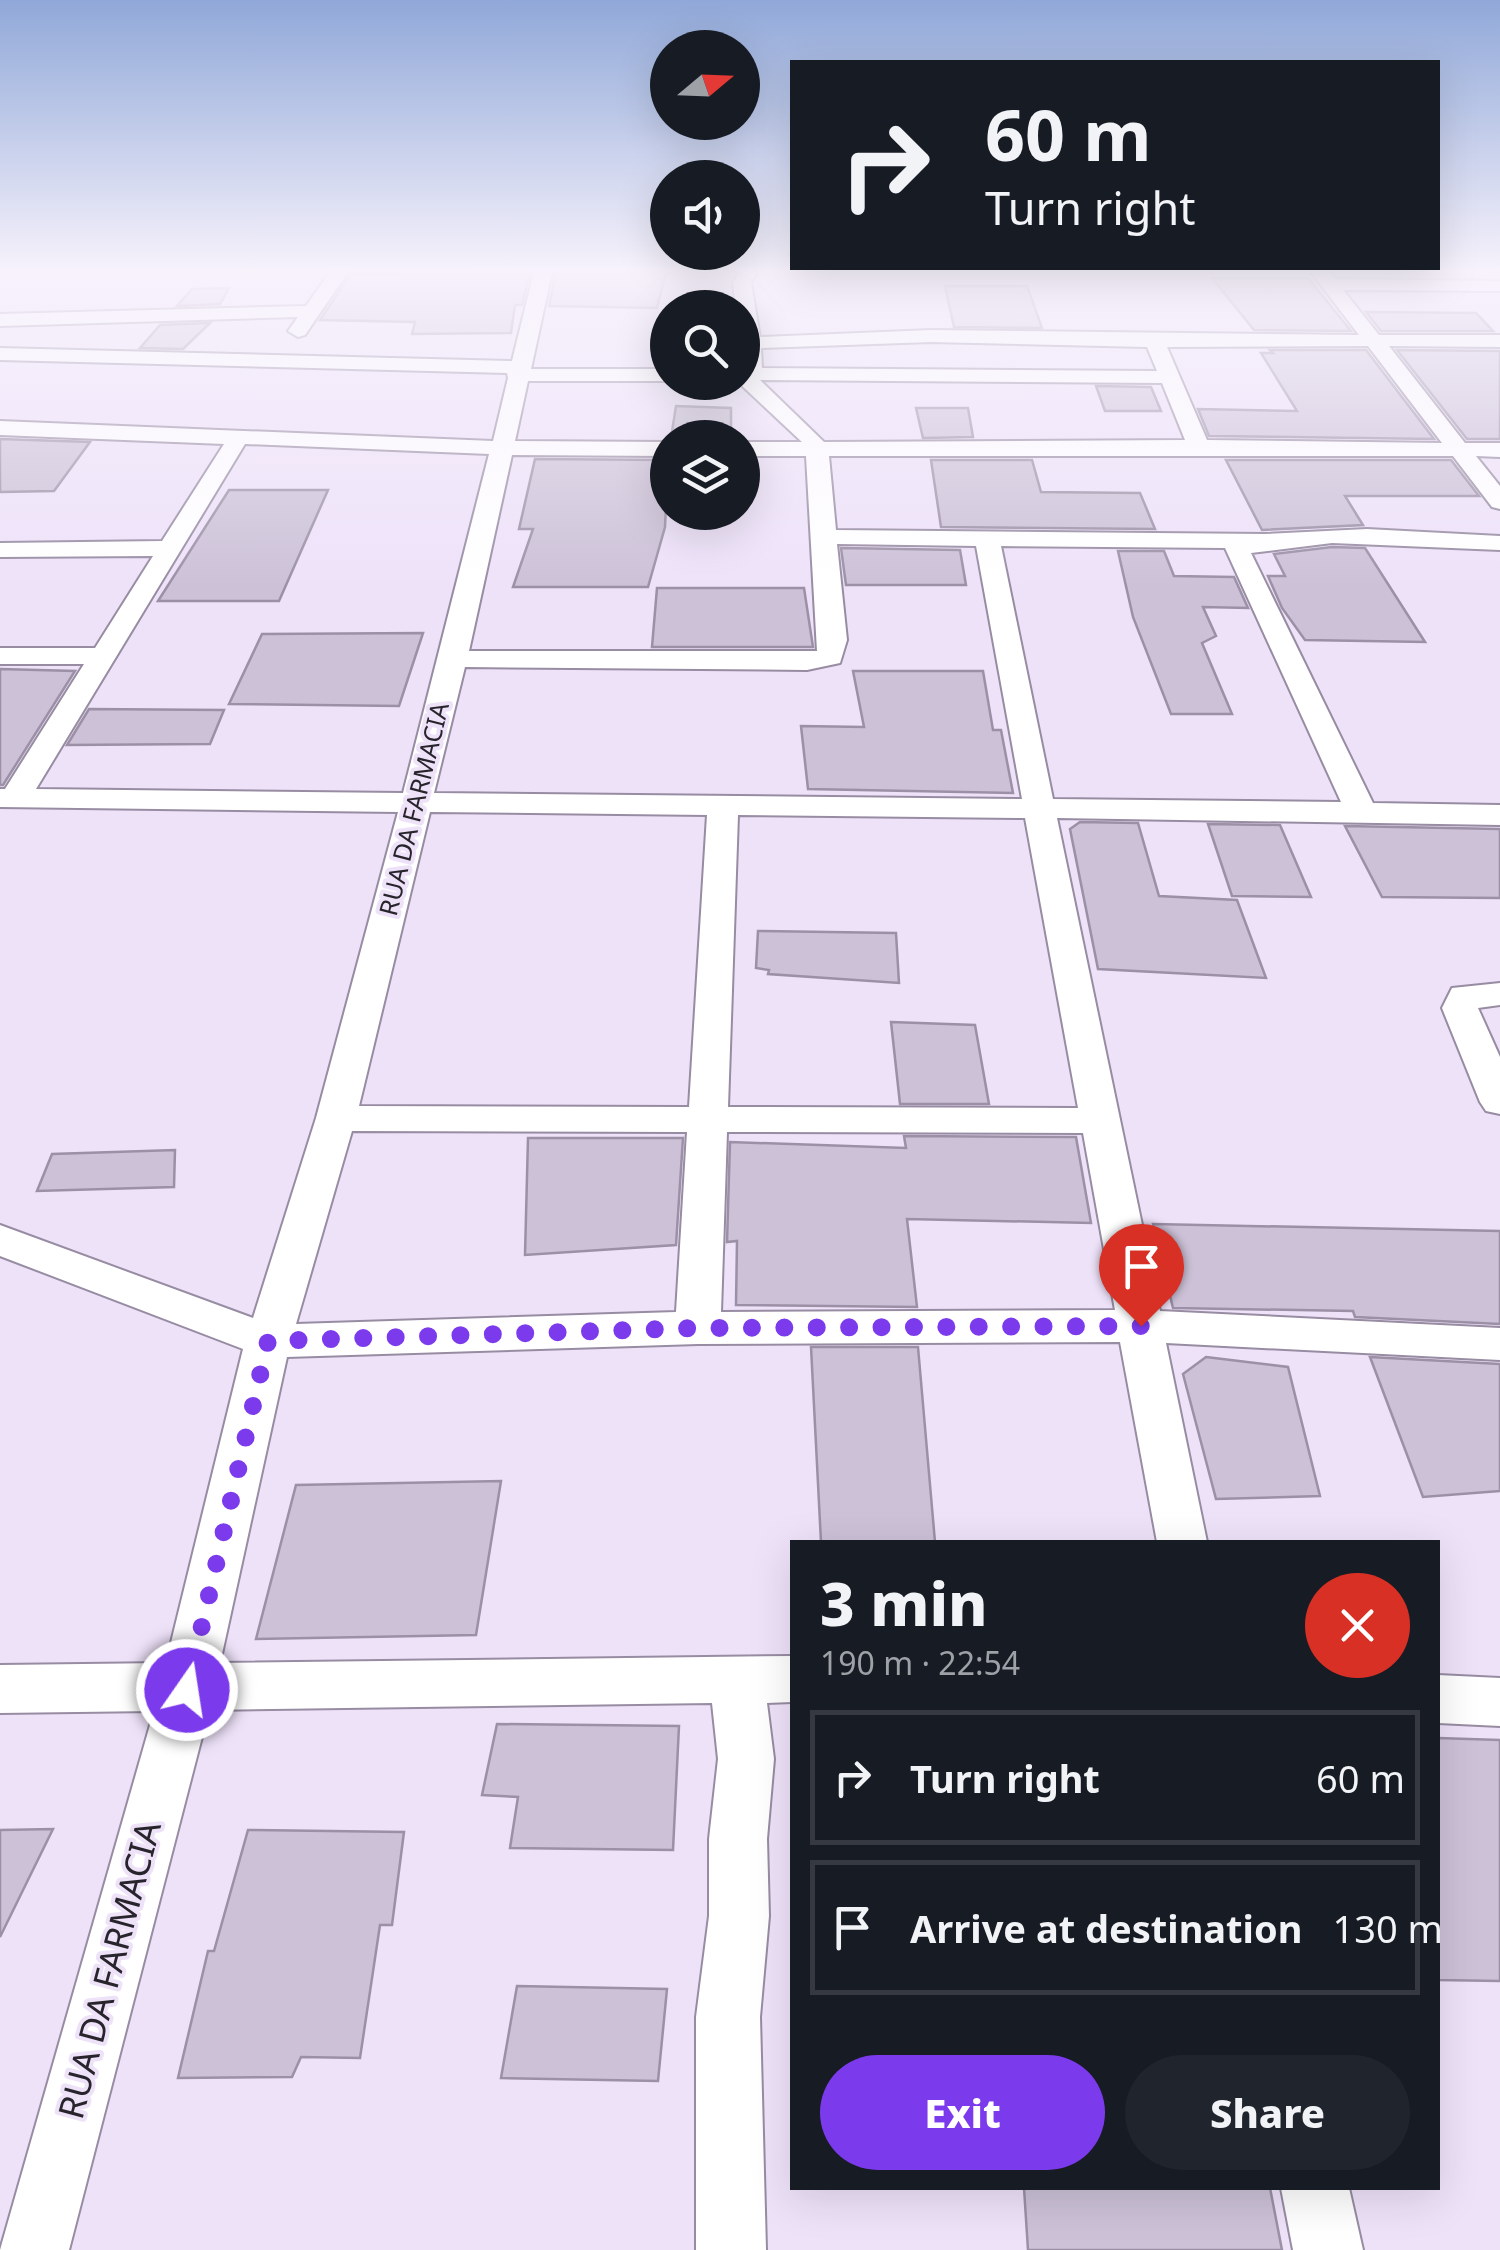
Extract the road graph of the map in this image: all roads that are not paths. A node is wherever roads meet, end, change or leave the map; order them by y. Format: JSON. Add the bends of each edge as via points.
{"nodes":[{"id":1,"x":516,"y":377,"type":"edge"},
{"id":2,"x":1062,"y":377,"type":"edge"},
{"id":3,"x":1402,"y":377,"type":"edge"},
{"id":4,"x":1169,"y":378,"type":"joint"},
{"id":5,"x":760,"y":391,"type":"edge"},
{"id":6,"x":0,"y":428,"type":"edge"},
{"id":7,"x":240,"y":437,"type":"junction"},
{"id":8,"x":1198,"y":447,"type":"junction"},
{"id":9,"x":499,"y":448,"type":"junction"},
{"id":10,"x":650,"y":449,"type":"edge"},
{"id":11,"x":760,"y":449,"type":"edge"},
{"id":12,"x":817,"y":449,"type":"junction"},
{"id":13,"x":1458,"y":450,"type":"junction"},
{"id":14,"x":1500,"y":450,"type":"edge"},
{"id":15,"x":1500,"y":502,"type":"edge"},
{"id":16,"x":824,"y":537,"type":"junction"},
{"id":17,"x":986,"y":538,"type":"junction"},
{"id":18,"x":1262,"y":541,"type":"junction"},
{"id":19,"x":1500,"y":543,"type":"edge"},
{"id":20,"x":174,"y":548,"type":"junction"},
{"id":21,"x":0,"y":550,"type":"edge"},
{"id":22,"x":0,"y":656,"type":"edge"},
{"id":23,"x":105,"y":656,"type":"junction"},
{"id":24,"x":453,"y":659,"type":"junction"},
{"id":25,"x":7,"y":798,"type":"edge"},
{"id":26,"x":416,"y":800,"type":"junction"},
{"id":27,"x":723,"y":804,"type":"junction"},
{"id":28,"x":1042,"y":808,"type":"junction"},
{"id":29,"x":1363,"y":812,"type":"junction"},
{"id":30,"x":1500,"y":815,"type":"edge"},
{"id":31,"x":1500,"y":994,"type":"edge"},
{"id":32,"x":1500,"y":1102,"type":"edge"},
{"id":33,"x":336,"y":1118,"type":"junction"},
{"id":34,"x":1102,"y":1121,"type":"junction"},
{"id":35,"x":708,"y":1122,"type":"junction"},
{"id":36,"x":0,"y":1240,"type":"edge"},
{"id":37,"x":1141,"y":1326,"type":"junction"},
{"id":38,"x":698,"y":1328,"type":"junction"},
{"id":39,"x":268,"y":1341,"type":"junction"},
{"id":40,"x":1500,"y":1344,"type":"edge"},
{"id":41,"x":1182,"y":1540,"type":"edge"},
{"id":42,"x":764,"y":1679,"type":"edge"},
{"id":43,"x":0,"y":1689,"type":"edge"},
{"id":44,"x":187,"y":1690,"type":"junction"},
{"id":45,"x":1440,"y":1699,"type":"edge"},
{"id":46,"x":1500,"y":1702,"type":"edge"},
{"id":47,"x":1315,"y":2190,"type":"edge"},
{"id":48,"x":34,"y":2250,"type":"edge"},
{"id":49,"x":730,"y":2250,"type":"edge"},
{"id":50,"x":1328,"y":2250,"type":"edge"}],
"edges":[{"from":1,"to":9,"type":"street","name":"RUA DA FARMACIA"},
{"from":2,"to":4,"type":"street"},
{"from":3,"to":13,"type":"street"},
{"from":4,"to":8,"type":"street"},
{"from":5,"to":12,"type":"street"},
{"from":6,"to":7,"type":"street"},
{"from":7,"to":9,"type":"street"},
{"from":7,"to":20,"type":"street"},
{"from":8,"to":12,"type":"street"},
{"from":8,"to":13,"type":"street"},
{"from":9,"to":10,"type":"street"},
{"from":9,"to":24,"type":"street","name":"RUA DA FARMACIA"},
{"from":11,"to":12,"type":"street"},
{"from":12,"to":16,"type":"street"},
{"from":13,"to":14,"type":"street"},
{"from":13,"to":15,"type":"street"},
{"from":16,"to":17,"type":"street"},
{"from":16,"to":24,"type":"street","via":[[830,657]]},
{"from":17,"to":18,"type":"street"},
{"from":17,"to":28,"type":"street"},
{"from":18,"to":19,"type":"street"},
{"from":18,"to":29,"type":"street","via":[[1236,549]]},
{"from":20,"to":21,"type":"street"},
{"from":20,"to":23,"type":"street"},
{"from":22,"to":23,"type":"street"},
{"from":23,"to":25,"type":"street"},
{"from":24,"to":26,"type":"street","name":"RUA DA FARMACIA"},
{"from":25,"to":26,"type":"street"},
{"from":26,"to":27,"type":"street"},
{"from":26,"to":33,"type":"street","name":"RUA DA FARMACIA"},
{"from":27,"to":28,"type":"street"},
{"from":27,"to":35,"type":"street"},
{"from":28,"to":29,"type":"street"},
{"from":28,"to":34,"type":"street"},
{"from":29,"to":30,"type":"street"},
{"from":31,"to":32,"type":"street","via":[[1465,996],[1460,1008]]},
{"from":33,"to":35,"type":"street"},
{"from":33,"to":39,"type":"street","name":"RUA DA FARMACIA"},
{"from":34,"to":35,"type":"street"},
{"from":34,"to":37,"type":"street"},
{"from":35,"to":38,"type":"street"},
{"from":36,"to":39,"type":"street"},
{"from":37,"to":38,"type":"street"},
{"from":37,"to":40,"type":"street"},
{"from":37,"to":41,"type":"street"},
{"from":38,"to":39,"type":"street"},
{"from":39,"to":44,"type":"street","name":"RUA DA FARMACIA"},
{"from":42,"to":44,"type":"street"},
{"from":42,"to":49,"type":"street","via":[[738,1839],[739,1916],[728,2018]]},
{"from":43,"to":44,"type":"street"},
{"from":44,"to":48,"type":"street","name":"RUA DA FARMACIA"},
{"from":45,"to":46,"type":"street"},
{"from":47,"to":50,"type":"street"}]}
